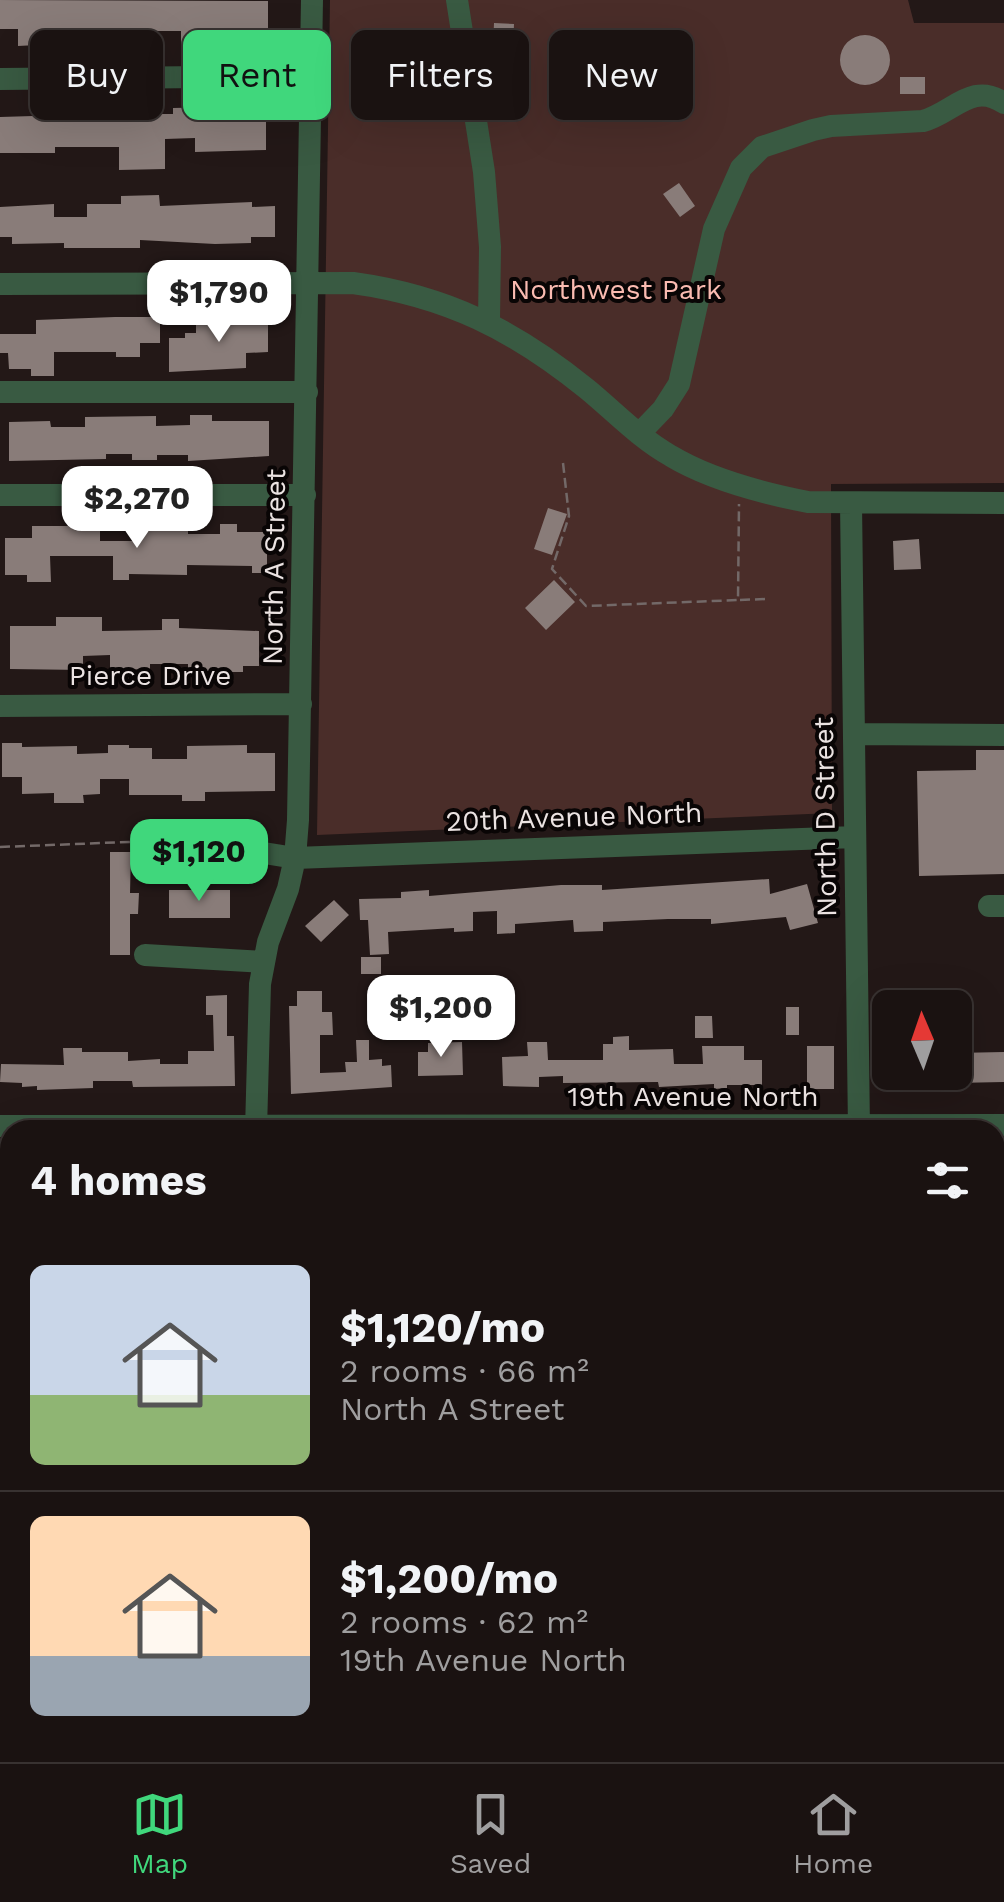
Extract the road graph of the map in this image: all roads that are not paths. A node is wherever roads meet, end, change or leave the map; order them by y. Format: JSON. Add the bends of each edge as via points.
{"nodes":[{"id":1,"x":312,"y":0,"type":"edge"},
{"id":2,"x":457,"y":0,"type":"edge"},
{"id":3,"x":312,"y":30,"type":"edge"},
{"id":4,"x":183,"y":77,"type":"edge"},
{"id":5,"x":0,"y":78,"type":"edge"},
{"id":6,"x":1004,"y":103,"type":"edge"},
{"id":7,"x":312,"y":120,"type":"edge"},
{"id":8,"x":309,"y":282,"type":"junction"},
{"id":9,"x":0,"y":284,"type":"edge"},
{"id":10,"x":489,"y":321,"type":"junction"},
{"id":11,"x":0,"y":392,"type":"edge"},
{"id":12,"x":307,"y":392,"type":"junction"},
{"id":13,"x":640,"y":434,"type":"junction"},
{"id":14,"x":305,"y":495,"type":"junction"},
{"id":15,"x":0,"y":496,"type":"edge"},
{"id":16,"x":1004,"y":503,"type":"edge"},
{"id":17,"x":851,"y":504,"type":"junction"},
{"id":18,"x":301,"y":704,"type":"junction"},
{"id":19,"x":0,"y":706,"type":"edge"},
{"id":20,"x":854,"y":734,"type":"junction"},
{"id":21,"x":1004,"y":735,"type":"edge"},
{"id":22,"x":856,"y":837,"type":"junction"},
{"id":23,"x":295,"y":858,"type":"junction"},
{"id":24,"x":154,"y":863,"type":"dead end"},
{"id":25,"x":145,"y":956,"type":"dead end"},
{"id":26,"x":264,"y":962,"type":"junction"},
{"id":27,"x":256,"y":1120,"type":"edge"},
{"id":28,"x":859,"y":1120,"type":"edge"}],
"edges":[{"from":1,"to":3,"type":"street","name":"North A Street"},
{"from":2,"to":10,"type":"street","via":[[484,172]]},
{"from":4,"to":5,"type":"street"},
{"from":6,"to":13,"type":"street","via":[[973,95],[923,121],[832,126],[762,147],[741,168],[714,228],[679,384]]},
{"from":7,"to":8,"type":"street","name":"North A Street"},
{"from":8,"to":9,"type":"street"},
{"from":8,"to":10,"type":"street","via":[[403,292]]},
{"from":8,"to":12,"type":"street","name":"North A Street"},
{"from":10,"to":13,"type":"street"},
{"from":11,"to":12,"type":"street"},
{"from":12,"to":14,"type":"street","name":"North A Street"},
{"from":13,"to":17,"type":"street","via":[[703,472],[778,496]]},
{"from":14,"to":15,"type":"street"},
{"from":14,"to":18,"type":"street","name":"North A Street"},
{"from":16,"to":17,"type":"street"},
{"from":17,"to":20,"type":"street","name":"North D Street"},
{"from":18,"to":19,"type":"street","name":"Pierce Drive"},
{"from":18,"to":23,"type":"street","name":"North A Street"},
{"from":20,"to":21,"type":"street"},
{"from":20,"to":22,"type":"street","name":"North D Street"},
{"from":22,"to":23,"type":"street","name":"20th Avenue North"},
{"from":22,"to":28,"type":"street","name":"North D Street"},
{"from":23,"to":24,"type":"street","name":"20th Avenue North","via":[[264,853]]},
{"from":23,"to":26,"type":"street","name":"North A Street"},
{"from":25,"to":26,"type":"street"},
{"from":26,"to":27,"type":"street","name":"North A Street"}]}
